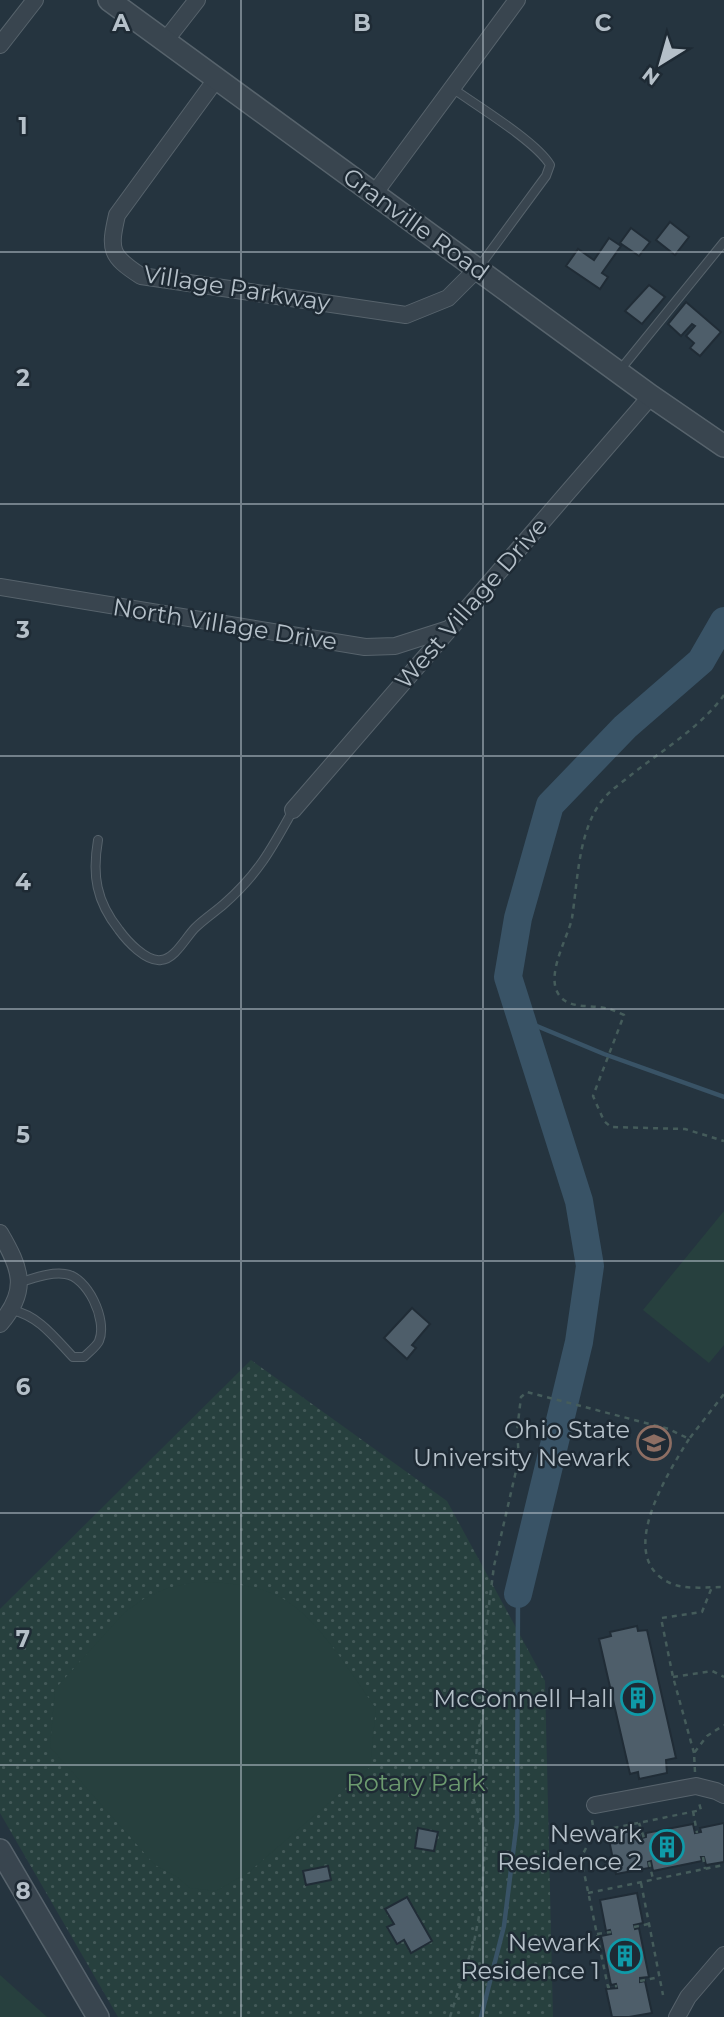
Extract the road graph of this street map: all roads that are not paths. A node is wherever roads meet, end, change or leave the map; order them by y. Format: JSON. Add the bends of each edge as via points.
{"nodes":[{"id":1,"x":35,"y":0,"type":"edge"},
{"id":2,"x":109,"y":0,"type":"edge"},
{"id":3,"x":197,"y":0,"type":"edge"},
{"id":4,"x":517,"y":0,"type":"edge"},
{"id":5,"x":165,"y":41,"type":"junction"},
{"id":6,"x":0,"y":45,"type":"edge"},
{"id":7,"x":217,"y":78,"type":"junction"},
{"id":8,"x":452,"y":88,"type":"junction"},
{"id":9,"x":374,"y":194,"type":"junction"},
{"id":10,"x":724,"y":242,"type":"edge"},
{"id":11,"x":477,"y":269,"type":"junction"},
{"id":12,"x":618,"y":372,"type":"junction"},
{"id":13,"x":651,"y":396,"type":"junction"},
{"id":14,"x":724,"y":446,"type":"edge"},
{"id":15,"x":0,"y":587,"type":"edge"},
{"id":16,"x":449,"y":629,"type":"junction"},
{"id":17,"x":293,"y":810,"type":"joint"},
{"id":18,"x":98,"y":840,"type":"dead end"},
{"id":19,"x":0,"y":1233,"type":"edge"},
{"id":20,"x":21,"y":1282,"type":"junction"},
{"id":21,"x":12,"y":1310,"type":"junction"},
{"id":22,"x":0,"y":1324,"type":"edge"},
{"id":23,"x":724,"y":1795,"type":"edge"},
{"id":24,"x":593,"y":1811,"type":"road end"},
{"id":25,"x":2,"y":1857,"type":"edge"},
{"id":26,"x":724,"y":1955,"type":"edge"},
{"id":27,"x":97,"y":2017,"type":"edge"},
{"id":28,"x":677,"y":2017,"type":"edge"}],
"edges":[{"from":1,"to":6,"type":"street"},
{"from":2,"to":5,"type":"street","name":"Granville Road"},
{"from":3,"to":5,"type":"street"},
{"from":4,"to":8,"type":"street"},
{"from":5,"to":7,"type":"street","name":"Granville Road"},
{"from":7,"to":9,"type":"street","name":"Granville Road"},
{"from":7,"to":11,"type":"street","name":"Village Parkway","via":[[117,215],[111,241],[119,262],[141,276],[406,315],[448,298]]},
{"from":8,"to":9,"type":"street"},
{"from":8,"to":11,"type":"lane","via":[[519,135],[551,164]]},
{"from":9,"to":11,"type":"street","name":"Granville Road"},
{"from":10,"to":12,"type":"lane"},
{"from":11,"to":12,"type":"street","name":"Granville Road"},
{"from":12,"to":13,"type":"street","name":"Granville Road"},
{"from":13,"to":14,"type":"street","name":"Granville Road"},
{"from":13,"to":16,"type":"street","name":"West Village Drive"},
{"from":15,"to":16,"type":"street","name":"North Village Drive","via":[[365,647],[395,646]]},
{"from":16,"to":17,"type":"street","name":"West Village Drive"},
{"from":17,"to":18,"type":"lane","via":[[272,850],[247,882],[196,926],[168,958],[158,961],[125,938],[103,902],[95,880]]},
{"from":19,"to":20,"type":"street"},
{"from":20,"to":21,"type":"street"},
{"from":20,"to":21,"type":"lane","via":[[67,1273],[86,1284],[101,1322],[99,1341],[84,1357],[73,1357],[44,1326],[26,1313]]},
{"from":21,"to":22,"type":"street"},
{"from":23,"to":24,"type":"street","via":[[696,1786]]},
{"from":25,"to":27,"type":"street"},
{"from":26,"to":28,"type":"street"}]}
